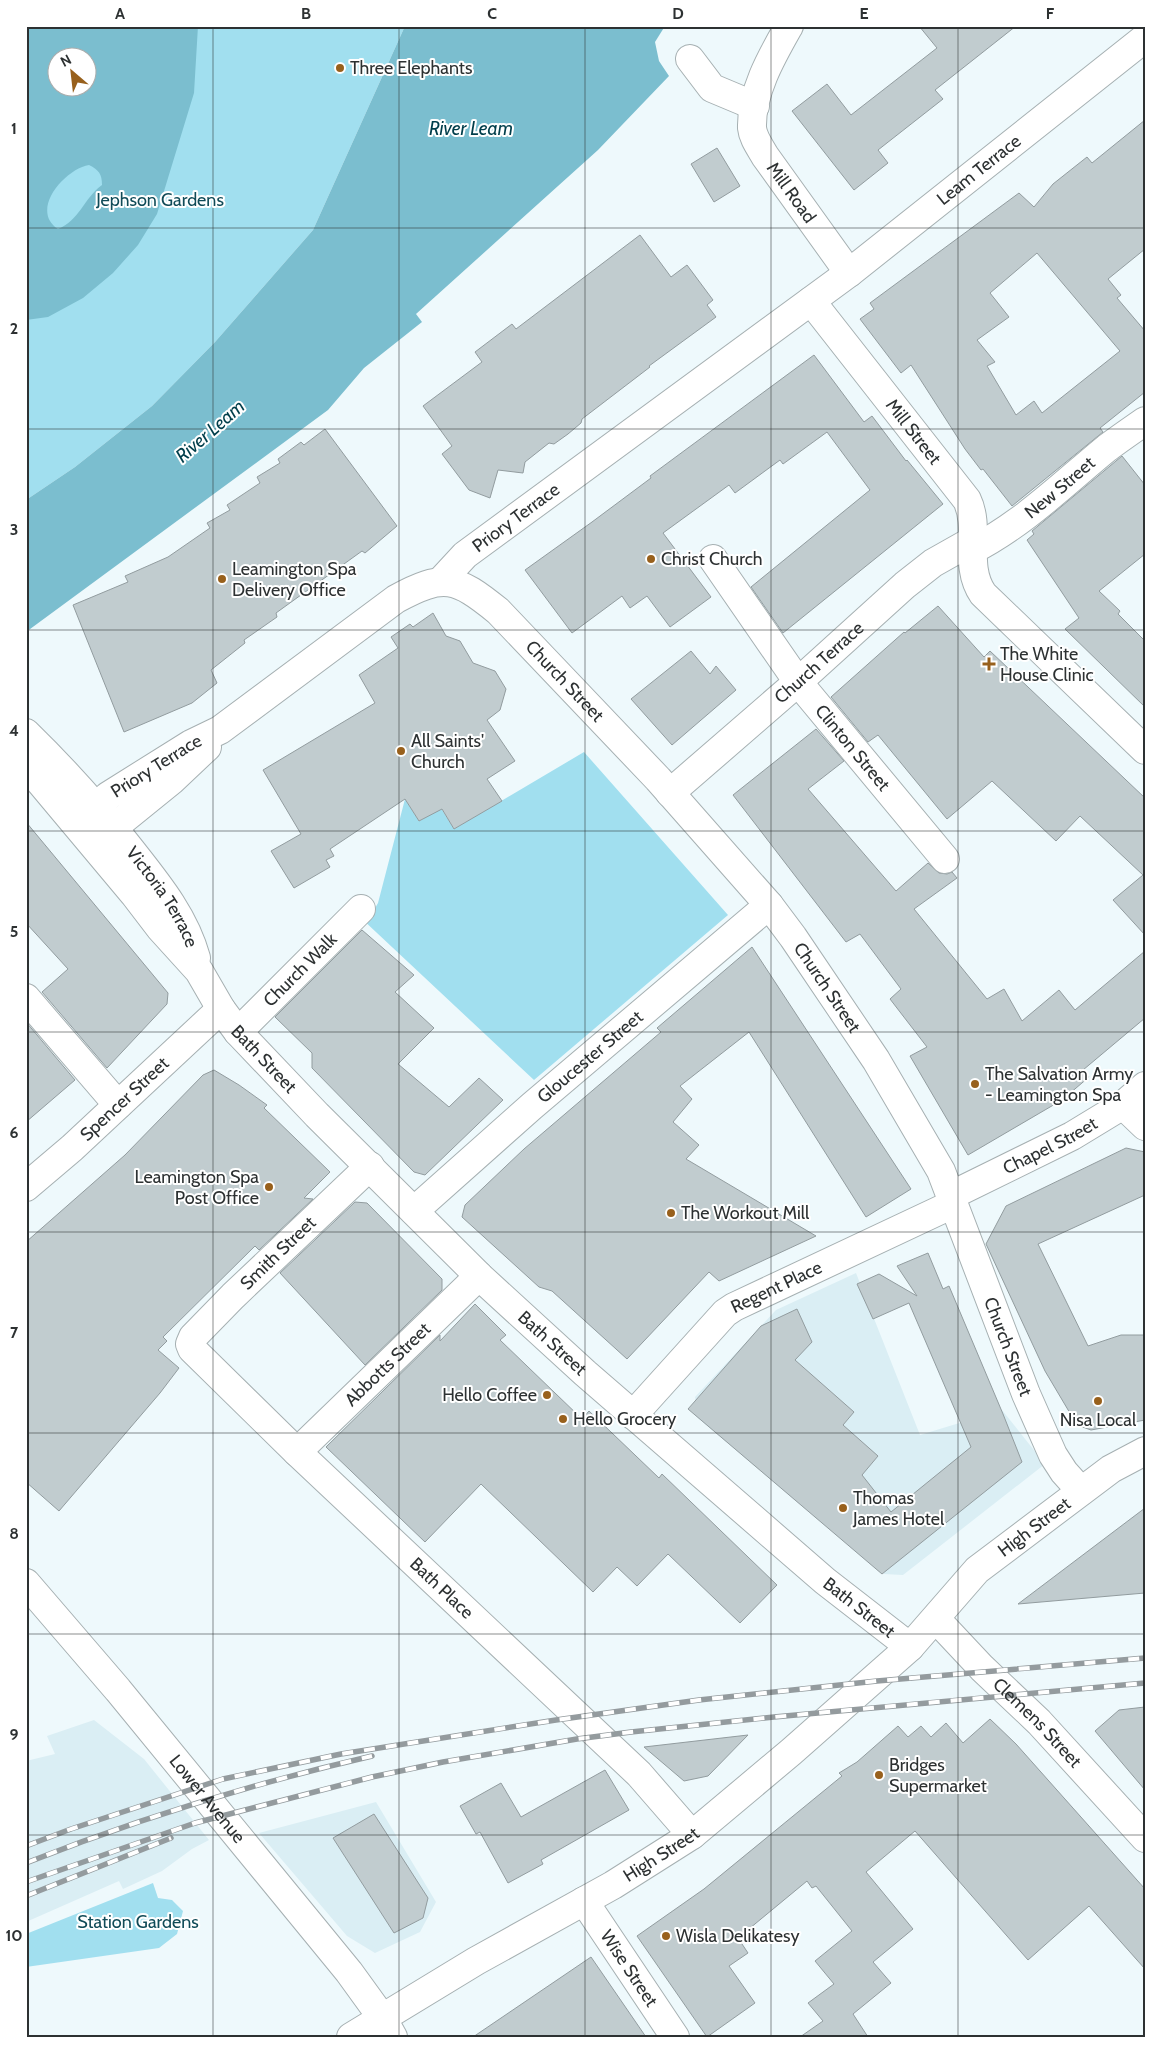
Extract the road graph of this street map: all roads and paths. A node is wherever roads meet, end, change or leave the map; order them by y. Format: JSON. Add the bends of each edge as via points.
{"nodes":[{"id":1,"x":789,"y":26,"type":"edge"},
{"id":2,"x":1145,"y":38,"type":"edge"},
{"id":3,"x":690,"y":59,"type":"dead end"},
{"id":4,"x":755,"y":106,"type":"junction"},
{"id":5,"x":849,"y":273,"type":"junction"},
{"id":6,"x":811,"y":301,"type":"junction"},
{"id":7,"x":1145,"y":421,"type":"edge"},
{"id":8,"x":972,"y":545,"type":"junction"},
{"id":9,"x":712,"y":559,"type":"dead end"},
{"id":10,"x":440,"y":582,"type":"junction"},
{"id":11,"x":798,"y":682,"type":"junction"},
{"id":12,"x":26,"y":733,"type":"edge"},
{"id":13,"x":1145,"y":750,"type":"edge"},
{"id":14,"x":26,"y":765,"type":"edge"},
{"id":15,"x":670,"y":793,"type":"junction"},
{"id":16,"x":97,"y":822,"type":"junction"},
{"id":17,"x":945,"y":859,"type":"dead end"},
{"id":18,"x":769,"y":905,"type":"junction"},
{"id":19,"x":361,"y":909,"type":"dead end"},
{"id":20,"x":199,"y":972,"type":"junction"},
{"id":21,"x":26,"y":998,"type":"edge"},
{"id":22,"x":221,"y":1009,"type":"junction"},
{"id":23,"x":238,"y":1032,"type":"junction"},
{"id":24,"x":1145,"y":1086,"type":"edge"},
{"id":25,"x":1123,"y":1105,"type":"junction"},
{"id":26,"x":118,"y":1106,"type":"junction"},
{"id":27,"x":1145,"y":1126,"type":"edge"},
{"id":28,"x":370,"y":1166,"type":"junction"},
{"id":29,"x":26,"y":1187,"type":"edge"},
{"id":30,"x":952,"y":1200,"type":"junction"},
{"id":31,"x":414,"y":1212,"type":"junction"},
{"id":32,"x":479,"y":1276,"type":"junction"},
{"id":33,"x":190,"y":1344,"type":"joint"},
{"id":34,"x":633,"y":1415,"type":"junction"},
{"id":35,"x":1145,"y":1451,"type":"edge"},
{"id":36,"x":297,"y":1452,"type":"junction"},
{"id":37,"x":1081,"y":1490,"type":"junction"},
{"id":38,"x":26,"y":1583,"type":"edge"},
{"id":39,"x":936,"y":1619,"type":"junction"},
{"id":40,"x":910,"y":1647,"type":"junction"},
{"id":41,"x":1142,"y":1830,"type":"edge"},
{"id":42,"x":692,"y":1835,"type":"junction"},
{"id":43,"x":584,"y":1901,"type":"junction"},
{"id":44,"x":388,"y":2028,"type":"edge"},
{"id":45,"x":351,"y":2037,"type":"edge"},
{"id":46,"x":675,"y":2037,"type":"edge"}],
"edges":[{"from":1,"to":4,"type":"street","name":"Mill Road","via":[[765,73]]},
{"from":2,"to":5,"type":"street","name":"Leam Terrace"},
{"from":3,"to":4,"type":"street","via":[[712,88]]},
{"from":4,"to":5,"type":"street","name":"Mill Road","via":[[752,128],[755,140]]},
{"from":5,"to":6,"type":"street","name":"Leam Terrace"},
{"from":6,"to":8,"type":"street","name":"Mill Street","via":[[967,500],[973,511]]},
{"from":6,"to":10,"type":"street","name":"Priory Terrace","via":[[465,555]]},
{"from":7,"to":8,"type":"street","name":"New Street","via":[[1008,529]]},
{"from":8,"to":11,"type":"street","name":"Church Terrace","via":[[933,563]]},
{"from":8,"to":13,"type":"street","name":"Mill Street","via":[[975,578],[992,604]]},
{"from":9,"to":11,"type":"street","name":"Clinton Street"},
{"from":10,"to":15,"type":"street","name":"Church Street","via":[[461,585],[498,611]]},
{"from":10,"to":16,"type":"street","name":"Priory Terrace","via":[[424,584],[396,599],[220,730],[204,752]]},
{"from":11,"to":15,"type":"street","name":"Church Terrace"},
{"from":11,"to":17,"type":"street","name":"Clinton Street"},
{"from":12,"to":16,"type":"street","name":"Victoria Terrace"},
{"from":14,"to":16,"type":"street","name":"Victoria Terrace"},
{"from":15,"to":18,"type":"street","name":"Church Street"},
{"from":16,"to":20,"type":"street","name":"Victoria Terrace","via":[[134,894]]},
{"from":16,"to":20,"type":"street","name":"Victoria Terrace","via":[[148,871],[177,913],[192,941]]},
{"from":18,"to":30,"type":"street","name":"Church Street","via":[[876,1060],[941,1170]]},
{"from":18,"to":31,"type":"street","name":"Gloucester Street","via":[[532,1106]]},
{"from":19,"to":23,"type":"street","name":"Church Walk"},
{"from":20,"to":22,"type":"street","name":"Victoria Terrace"},
{"from":21,"to":26,"type":"street"},
{"from":22,"to":23,"type":"street","name":"Bath Street"},
{"from":22,"to":26,"type":"street","name":"Spencer Street"},
{"from":23,"to":28,"type":"street","name":"Bath Street"},
{"from":24,"to":25,"type":"street","name":"Chapel Street"},
{"from":25,"to":27,"type":"street"},
{"from":25,"to":30,"type":"street","name":"Chapel Street"},
{"from":26,"to":29,"type":"street","name":"Spencer Street"},
{"from":28,"to":31,"type":"street","name":"Bath Street"},
{"from":28,"to":33,"type":"street","name":"Smith Street","via":[[233,1296]]},
{"from":30,"to":34,"type":"street","name":"Regent Place","via":[[730,1310]]},
{"from":30,"to":37,"type":"street","name":"Church Street","via":[[1047,1442],[1064,1472]]},
{"from":31,"to":32,"type":"street","name":"Bath Street"},
{"from":32,"to":34,"type":"street","name":"Bath Street"},
{"from":32,"to":36,"type":"street","name":"Abbotts Street"},
{"from":33,"to":36,"type":"street","name":"Bath Place"},
{"from":34,"to":40,"type":"street","name":"Bath Street","via":[[825,1581]]},
{"from":35,"to":37,"type":"street","name":"High Street"},
{"from":36,"to":42,"type":"street","name":"Bath Place","via":[[639,1774]]},
{"from":37,"to":39,"type":"street","name":"High Street","via":[[978,1570]]},
{"from":38,"to":44,"type":"street","name":"Lower Avenue","via":[[349,1972]]},
{"from":39,"to":40,"type":"street","name":"High Street"},
{"from":39,"to":41,"type":"street","name":"Clemens Street"},
{"from":40,"to":42,"type":"street","name":"High Street"},
{"from":42,"to":43,"type":"street","name":"High Street"},
{"from":43,"to":44,"type":"street","name":"High Street","via":[[468,1965]]},
{"from":43,"to":46,"type":"street","name":"Wise Street"},
{"from":44,"to":45,"type":"street","name":"High Street"}]}
